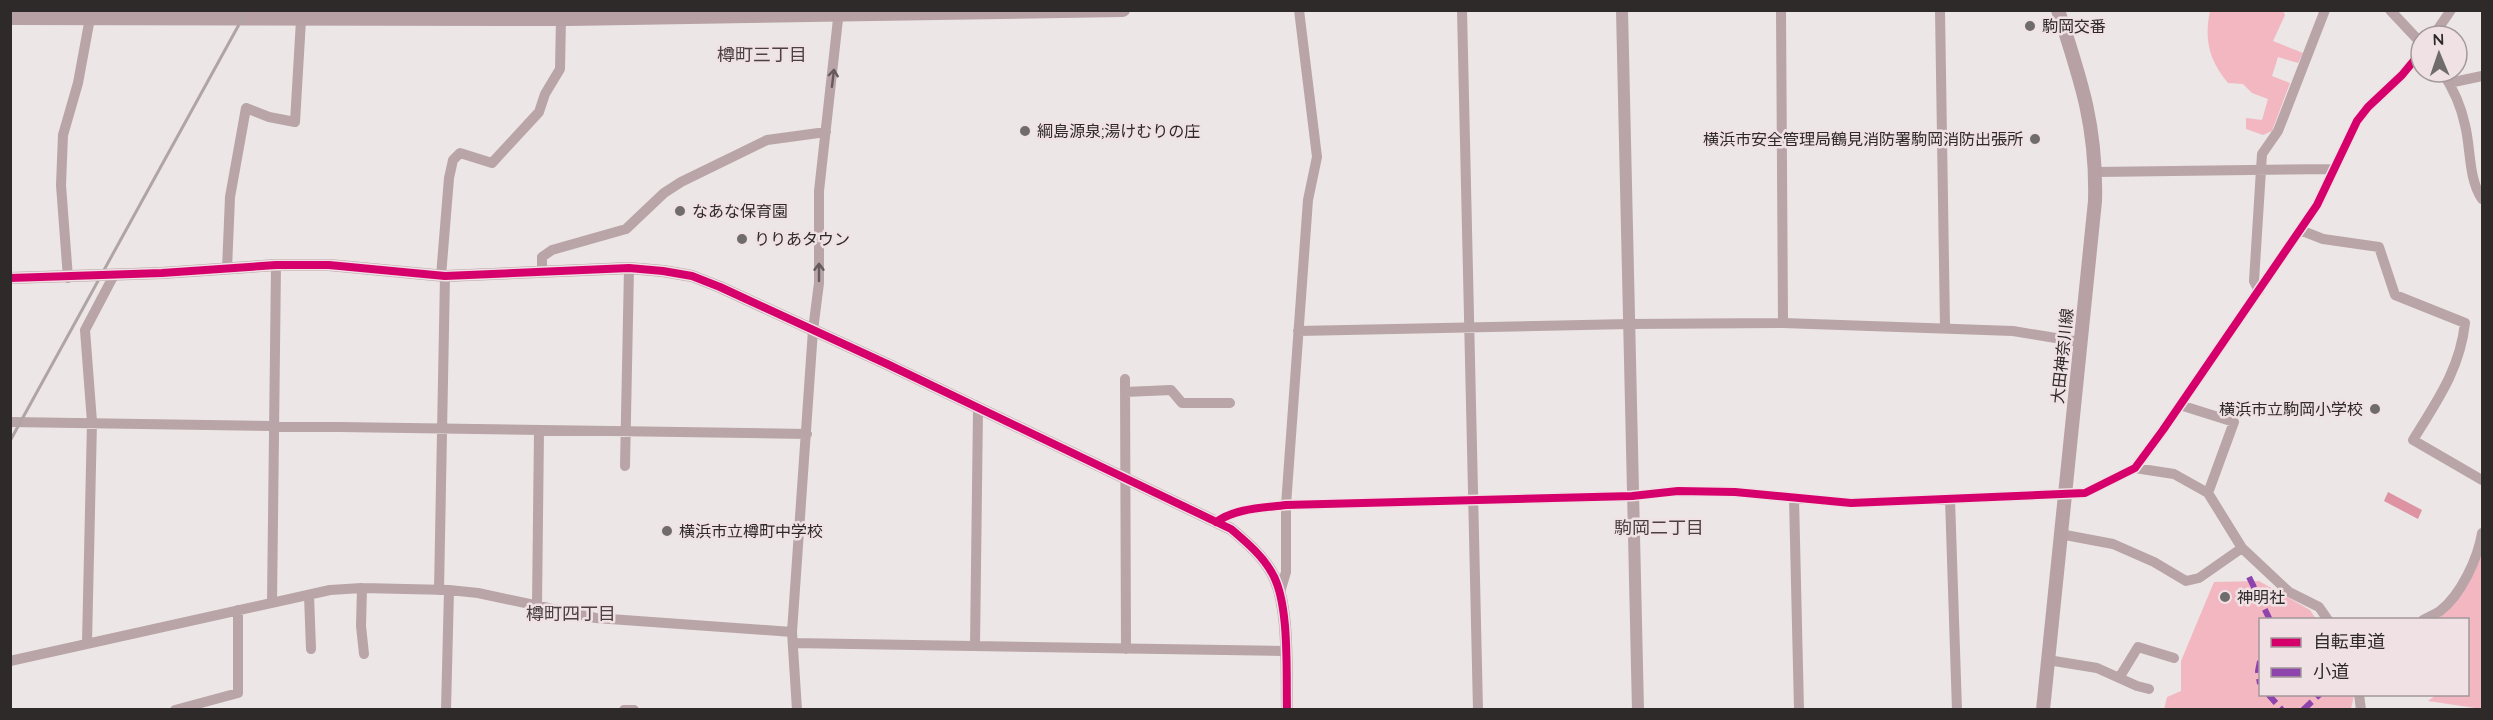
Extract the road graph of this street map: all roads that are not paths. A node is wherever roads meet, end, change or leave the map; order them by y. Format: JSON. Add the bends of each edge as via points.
{"nodes":[{"id":1,"x":1123,"y":10,"type":"edge"},
{"id":2,"x":1299,"y":10,"type":"edge"},
{"id":3,"x":1462,"y":10,"type":"edge"},
{"id":4,"x":1622,"y":10,"type":"edge"},
{"id":5,"x":1781,"y":10,"type":"edge"},
{"id":6,"x":1940,"y":10,"type":"edge"},
{"id":7,"x":2058,"y":10,"type":"edge"},
{"id":8,"x":2325,"y":10,"type":"edge"},
{"id":9,"x":2390,"y":10,"type":"edge"},
{"id":10,"x":2451,"y":10,"type":"edge"},
{"id":11,"x":839,"y":13,"type":"edge"},
{"id":12,"x":95,"y":15,"type":"edge"},
{"id":13,"x":566,"y":16,"type":"edge"},
{"id":14,"x":10,"y":18,"type":"edge"},
{"id":15,"x":301,"y":20,"type":"junction"},
{"id":16,"x":2441,"y":24,"type":"edge"},
{"id":17,"x":2409,"y":30,"type":"edge"},
{"id":18,"x":2409,"y":67,"type":"edge"},
{"id":19,"x":2449,"y":84,"type":"edge"},
{"id":20,"x":826,"y":132,"type":"junction"},
{"id":21,"x":2334,"y":169,"type":"junction"},
{"id":22,"x":2260,"y":170,"type":"junction"},
{"id":23,"x":2096,"y":172,"type":"junction"},
{"id":24,"x":2482,"y":199,"type":"edge"},
{"id":25,"x":2300,"y":230,"type":"junction"},
{"id":26,"x":276,"y":265,"type":"junction"},
{"id":27,"x":629,"y":268,"type":"junction"},
{"id":28,"x":226,"y":269,"type":"junction"},
{"id":29,"x":542,"y":272,"type":"junction"},
{"id":30,"x":114,"y":276,"type":"junction"},
{"id":31,"x":443,"y":276,"type":"junction"},
{"id":32,"x":10,"y":278,"type":"edge"},
{"id":33,"x":69,"y":278,"type":"junction"},
{"id":34,"x":2259,"y":291,"type":"junction"},
{"id":35,"x":1783,"y":323,"type":"junction"},
{"id":36,"x":1629,"y":324,"type":"junction"},
{"id":37,"x":1469,"y":326,"type":"junction"},
{"id":38,"x":1945,"y":327,"type":"junction"},
{"id":39,"x":813,"y":330,"type":"junction"},
{"id":40,"x":1298,"y":331,"type":"junction"},
{"id":41,"x":2080,"y":342,"type":"junction"},
{"id":42,"x":1125,"y":379,"type":"dead end"},
{"id":43,"x":1125,"y":392,"type":"junction"},
{"id":44,"x":1230,"y":403,"type":"dead end"},
{"id":45,"x":2180,"y":405,"type":"junction"},
{"id":46,"x":978,"y":409,"type":"junction"},
{"id":47,"x":10,"y":422,"type":"edge"},
{"id":48,"x":92,"y":422,"type":"junction"},
{"id":49,"x":274,"y":425,"type":"junction"},
{"id":50,"x":441,"y":428,"type":"junction"},
{"id":51,"x":539,"y":430,"type":"junction"},
{"id":52,"x":625,"y":431,"type":"junction"},
{"id":53,"x":807,"y":434,"type":"junction"},
{"id":54,"x":625,"y":466,"type":"dead end"},
{"id":55,"x":2135,"y":468,"type":"junction"},
{"id":56,"x":1126,"y":480,"type":"junction"},
{"id":57,"x":2482,"y":480,"type":"edge"},
{"id":58,"x":2064,"y":493,"type":"junction"},
{"id":59,"x":2208,"y":493,"type":"junction"},
{"id":60,"x":1632,"y":496,"type":"junction"},
{"id":61,"x":1794,"y":498,"type":"junction"},
{"id":62,"x":1950,"y":499,"type":"junction"},
{"id":63,"x":1473,"y":500,"type":"junction"},
{"id":64,"x":1286,"y":505,"type":"junction"},
{"id":65,"x":1216,"y":522,"type":"junction"},
{"id":66,"x":2482,"y":532,"type":"edge"},
{"id":67,"x":2060,"y":534,"type":"junction"},
{"id":68,"x":2242,"y":548,"type":"junction"},
{"id":69,"x":362,"y":588,"type":"junction"},
{"id":70,"x":444,"y":590,"type":"junction"},
{"id":71,"x":1280,"y":592,"type":"junction"},
{"id":72,"x":309,"y":595,"type":"junction"},
{"id":73,"x":273,"y":603,"type":"junction"},
{"id":74,"x":537,"y":606,"type":"junction"},
{"id":75,"x":238,"y":610,"type":"junction"},
{"id":76,"x":2327,"y":618,"type":"edge"},
{"id":77,"x":2427,"y":618,"type":"edge"},
{"id":78,"x":792,"y":638,"type":"junction"},
{"id":79,"x":87,"y":643,"type":"junction"},
{"id":80,"x":975,"y":646,"type":"junction"},
{"id":81,"x":1126,"y":648,"type":"junction"},
{"id":82,"x":311,"y":649,"type":"dead end"},
{"id":83,"x":1285,"y":651,"type":"junction"},
{"id":84,"x":364,"y":654,"type":"dead end"},
{"id":85,"x":2174,"y":658,"type":"dead end"},
{"id":86,"x":2048,"y":660,"type":"junction"},
{"id":87,"x":10,"y":661,"type":"edge"},
{"id":88,"x":2120,"y":678,"type":"junction"},
{"id":89,"x":2149,"y":689,"type":"dead end"},
{"id":90,"x":446,"y":709,"type":"edge"},
{"id":91,"x":176,"y":710,"type":"edge"},
{"id":92,"x":454,"y":710,"type":"edge"},
{"id":93,"x":624,"y":710,"type":"edge"},
{"id":94,"x":634,"y":710,"type":"edge"},
{"id":95,"x":797,"y":710,"type":"edge"},
{"id":96,"x":1287,"y":710,"type":"edge"},
{"id":97,"x":1478,"y":710,"type":"edge"},
{"id":98,"x":1638,"y":710,"type":"edge"},
{"id":99,"x":1798,"y":710,"type":"edge"},
{"id":100,"x":1957,"y":710,"type":"edge"},
{"id":101,"x":2043,"y":710,"type":"edge"}],
"edges":[{"from":1,"to":11,"type":"main road"},
{"from":2,"to":40,"type":"street","via":[[1317,157],[1308,200]]},
{"from":3,"to":37,"type":"street"},
{"from":4,"to":36,"type":"street"},
{"from":5,"to":35,"type":"street"},
{"from":6,"to":38,"type":"street"},
{"from":7,"to":23,"type":"main road","name":"大田神奈川線","via":[[2084,89],[2093,130]]},
{"from":8,"to":22,"type":"street","via":[[2278,131],[2262,154]]},
{"from":9,"to":17,"type":"street"},
{"from":10,"to":16,"type":"street"},
{"from":11,"to":13,"type":"main road"},
{"from":20,"to":11,"type":"street","one_way":true},
{"from":12,"to":14,"type":"main road"},
{"from":12,"to":15,"type":"main road"},
{"from":12,"to":33,"type":"street","via":[[63,135],[62,185]]},
{"from":13,"to":15,"type":"main road"},
{"from":13,"to":31,"type":"street","via":[[560,69],[539,112],[492,162],[460,153],[453,160]]},
{"from":15,"to":28,"type":"street","via":[[295,122],[246,108],[230,197]]},
{"from":18,"to":21,"type":"street","via":[[2368,107]]},
{"from":19,"to":24,"type":"street","via":[[2466,126],[2471,166]]},
{"from":20,"to":29,"type":"street","via":[[767,140],[700,171],[664,193],[626,229],[552,249],[542,257]]},
{"from":39,"to":20,"type":"street","one_way":true,"via":[[819,283],[819,191]]},
{"from":21,"to":22,"type":"street"},
{"from":21,"to":25,"type":"street","via":[[2317,206]]},
{"from":22,"to":23,"type":"street"},
{"from":22,"to":34,"type":"street","via":[[2254,281]]},
{"from":23,"to":41,"type":"main road","name":"大田神奈川線"},
{"from":25,"to":34,"type":"street"},
{"from":25,"to":57,"type":"street","via":[[2323,239],[2379,247],[2395,295],[2465,323],[2462,349],[2453,371],[2413,440]]},
{"from":26,"to":28,"type":"street"},
{"from":26,"to":31,"type":"street","via":[[329,265]]},
{"from":26,"to":49,"type":"street"},
{"from":27,"to":29,"type":"street"},
{"from":27,"to":39,"type":"street","via":[[692,276]]},
{"from":27,"to":52,"type":"street"},
{"from":28,"to":30,"type":"street"},
{"from":29,"to":31,"type":"street"},
{"from":30,"to":33,"type":"street"},
{"from":30,"to":48,"type":"street","via":[[85,330]]},
{"from":31,"to":50,"type":"street"},
{"from":32,"to":33,"type":"street"},
{"from":34,"to":45,"type":"street"},
{"from":35,"to":36,"type":"street"},
{"from":35,"to":38,"type":"street"},
{"from":36,"to":37,"type":"street"},
{"from":36,"to":60,"type":"street"},
{"from":37,"to":40,"type":"street"},
{"from":37,"to":63,"type":"street"},
{"from":38,"to":41,"type":"street","via":[[2013,331]]},
{"from":39,"to":46,"type":"street"},
{"from":39,"to":53,"type":"street"},
{"from":40,"to":64,"type":"street"},
{"from":41,"to":58,"type":"main road","name":"大田神奈川線"},
{"from":42,"to":43,"type":"street"},
{"from":43,"to":44,"type":"street","via":[[1170,390],[1182,403]]},
{"from":43,"to":56,"type":"street"},
{"from":45,"to":55,"type":"street"},
{"from":45,"to":59,"type":"street","via":[[2234,422]]},
{"from":46,"to":56,"type":"street"},
{"from":46,"to":80,"type":"street"},
{"from":47,"to":48,"type":"street"},
{"from":48,"to":49,"type":"street"},
{"from":48,"to":79,"type":"street"},
{"from":49,"to":50,"type":"street"},
{"from":49,"to":73,"type":"street"},
{"from":50,"to":51,"type":"street"},
{"from":50,"to":70,"type":"street"},
{"from":51,"to":52,"type":"street"},
{"from":51,"to":74,"type":"street"},
{"from":52,"to":53,"type":"street"},
{"from":52,"to":54,"type":"street"},
{"from":53,"to":78,"type":"street"},
{"from":55,"to":58,"type":"street","via":[[2085,493]]},
{"from":55,"to":59,"type":"street","via":[[2174,474]]},
{"from":56,"to":65,"type":"street"},
{"from":56,"to":81,"type":"street"},
{"from":58,"to":62,"type":"street"},
{"from":58,"to":67,"type":"main road","name":"大田神奈川線"},
{"from":59,"to":68,"type":"street"},
{"from":60,"to":61,"type":"street","via":[[1701,491]]},
{"from":60,"to":63,"type":"street"},
{"from":60,"to":98,"type":"street"},
{"from":61,"to":62,"type":"street","via":[[1851,503]]},
{"from":61,"to":99,"type":"street"},
{"from":62,"to":100,"type":"street"},
{"from":63,"to":64,"type":"street"},
{"from":63,"to":97,"type":"street"},
{"from":64,"to":65,"type":"street","via":[[1236,512]]},
{"from":64,"to":71,"type":"street","via":[[1286,572]]},
{"from":65,"to":71,"type":"street","via":[[1231,529],[1255,550]]},
{"from":66,"to":77,"type":"street","via":[[2465,581],[2441,610]]},
{"from":67,"to":68,"type":"street","via":[[2114,544],[2186,581],[2199,578]]},
{"from":67,"to":86,"type":"main road","name":"大田神奈川線"},
{"from":68,"to":76,"type":"street","via":[[2289,592],[2319,607]]},
{"from":69,"to":70,"type":"street"},
{"from":69,"to":72,"type":"street"},
{"from":69,"to":84,"type":"street"},
{"from":70,"to":74,"type":"street"},
{"from":70,"to":90,"type":"street"},
{"from":71,"to":83,"type":"street"},
{"from":72,"to":73,"type":"street"},
{"from":72,"to":82,"type":"street"},
{"from":73,"to":75,"type":"street"},
{"from":74,"to":78,"type":"street","via":[[596,618]]},
{"from":75,"to":79,"type":"street"},
{"from":75,"to":91,"type":"street","via":[[238,693]]},
{"from":78,"to":80,"type":"street"},
{"from":78,"to":95,"type":"street"},
{"from":79,"to":87,"type":"street"},
{"from":80,"to":81,"type":"street"},
{"from":81,"to":83,"type":"street"},
{"from":83,"to":96,"type":"street"},
{"from":85,"to":88,"type":"street","via":[[2138,647]]},
{"from":86,"to":88,"type":"street","via":[[2097,668]]},
{"from":86,"to":101,"type":"main road","name":"大田神奈川線"},
{"from":88,"to":89,"type":"street"},
{"from":90,"to":92,"type":"street"},
{"from":93,"to":94,"type":"street"}]}
